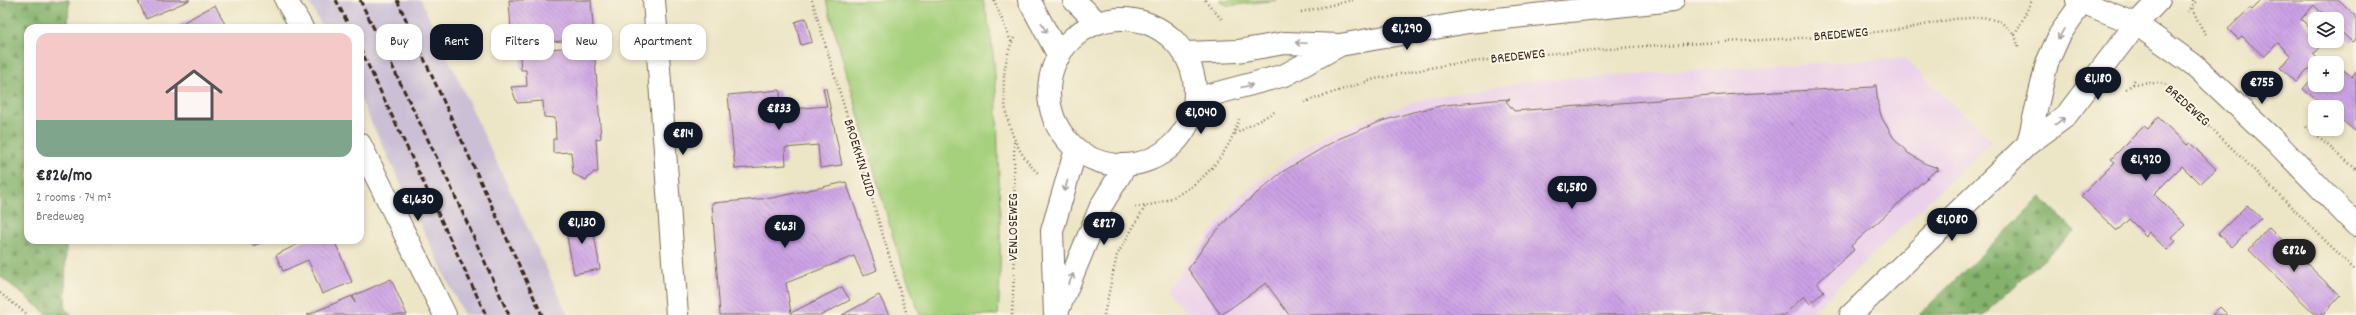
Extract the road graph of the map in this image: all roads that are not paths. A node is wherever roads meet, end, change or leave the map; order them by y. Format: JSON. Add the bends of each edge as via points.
{"nodes":[{"id":1,"x":286,"y":0,"type":"edge"},
{"id":2,"x":654,"y":0,"type":"edge"},
{"id":3,"x":1029,"y":0,"type":"edge"},
{"id":4,"x":1074,"y":0,"type":"edge"},
{"id":5,"x":1673,"y":0,"type":"edge"},
{"id":6,"x":2081,"y":0,"type":"edge"},
{"id":7,"x":2159,"y":0,"type":"edge"},
{"id":8,"x":1098,"y":23,"type":"junction"},
{"id":9,"x":300,"y":24,"type":"edge"},
{"id":10,"x":2136,"y":24,"type":"junction"},
{"id":11,"x":1340,"y":45,"type":"junction"},
{"id":12,"x":1185,"y":53,"type":"junction"},
{"id":13,"x":1058,"y":56,"type":"junction"},
{"id":14,"x":1195,"y":99,"type":"junction"},
{"id":15,"x":2028,"y":144,"type":"junction"},
{"id":16,"x":1076,"y":149,"type":"junction"},
{"id":17,"x":364,"y":152,"type":"edge"},
{"id":18,"x":1126,"y":164,"type":"junction"},
{"id":19,"x":2356,"y":225,"type":"edge"},
{"id":20,"x":445,"y":315,"type":"edge"},
{"id":21,"x":677,"y":315,"type":"edge"},
{"id":22,"x":1055,"y":315,"type":"edge"},
{"id":23,"x":1851,"y":315,"type":"edge"}],
"edges":[{"from":1,"to":9,"type":"street"},
{"from":2,"to":21,"type":"street"},
{"from":3,"to":13,"type":"street","one_way":true},
{"from":4,"to":8,"type":"street"},
{"from":5,"to":11,"type":"street","via":[[1468,22]]},
{"from":6,"to":10,"type":"street"},
{"from":6,"to":15,"type":"street","one_way":true,"via":[[2060,34],[2047,63]]},
{"from":7,"to":10,"type":"street"},
{"from":8,"to":12,"type":"street","via":[[1124,18],[1148,23],[1172,38]]},
{"from":8,"to":13,"type":"street","via":[[1076,35]]},
{"from":15,"to":10,"type":"street","one_way":true,"via":[[2065,117]]},
{"from":10,"to":19,"type":"street","via":[[2194,65],[2277,143]]},
{"from":11,"to":12,"type":"street","one_way":true,"via":[[1285,43],[1238,51]]},
{"from":14,"to":11,"type":"street","one_way":true,"via":[[1285,76]]},
{"from":12,"to":14,"type":"street","via":[[1191,66]]},
{"from":13,"to":16,"type":"street","via":[[1049,83],[1050,100],[1058,127]]},
{"from":14,"to":18,"type":"street","via":[[1186,127],[1169,148],[1149,160]]},
{"from":15,"to":23,"type":"street"},
{"from":16,"to":18,"type":"street","via":[[1099,161]]},
{"from":16,"to":22,"type":"street","one_way":true,"via":[[1052,231]]},
{"from":17,"to":20,"type":"street"},
{"from":22,"to":18,"type":"street","one_way":true,"via":[[1101,206]]}]}
